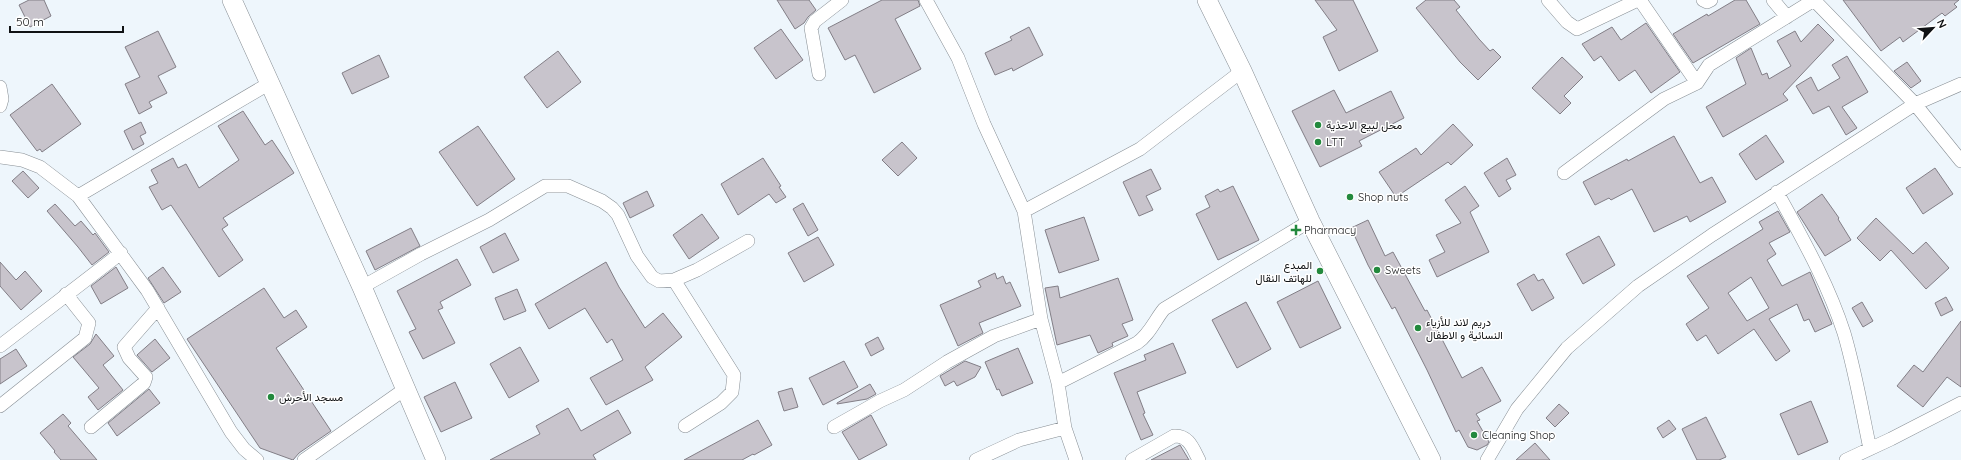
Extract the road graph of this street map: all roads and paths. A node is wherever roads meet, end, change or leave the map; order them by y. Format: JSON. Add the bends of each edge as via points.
{"nodes":[{"id":1,"x":232,"y":0,"type":"edge"},
{"id":2,"x":842,"y":0,"type":"edge"},
{"id":3,"x":926,"y":0,"type":"edge"},
{"id":4,"x":1209,"y":0,"type":"edge"},
{"id":5,"x":1548,"y":0,"type":"edge"},
{"id":6,"x":1639,"y":0,"type":"edge"},
{"id":7,"x":1703,"y":0,"type":"edge"},
{"id":8,"x":1711,"y":0,"type":"edge"},
{"id":9,"x":1773,"y":0,"type":"edge"},
{"id":10,"x":1814,"y":0,"type":"edge"},
{"id":11,"x":1787,"y":17,"type":"junction"},
{"id":12,"x":1242,"y":71,"type":"junction"},
{"id":13,"x":819,"y":74,"type":"dead end"},
{"id":14,"x":270,"y":83,"type":"junction"},
{"id":15,"x":1697,"y":83,"type":"junction"},
{"id":16,"x":1961,"y":84,"type":"edge"},
{"id":17,"x":0,"y":88,"type":"edge"},
{"id":18,"x":1915,"y":104,"type":"junction"},
{"id":19,"x":0,"y":106,"type":"edge"},
{"id":20,"x":0,"y":157,"type":"edge"},
{"id":21,"x":1961,"y":161,"type":"edge"},
{"id":22,"x":1564,"y":173,"type":"dead end"},
{"id":23,"x":1777,"y":192,"type":"junction"},
{"id":24,"x":78,"y":196,"type":"junction"},
{"id":25,"x":1024,"y":211,"type":"junction"},
{"id":26,"x":1310,"y":221,"type":"junction"},
{"id":27,"x":748,"y":241,"type":"dead end"},
{"id":28,"x":122,"y":253,"type":"junction"},
{"id":29,"x":674,"y":280,"type":"junction"},
{"id":30,"x":362,"y":287,"type":"junction"},
{"id":31,"x":66,"y":294,"type":"junction"},
{"id":32,"x":158,"y":308,"type":"junction"},
{"id":33,"x":1041,"y":319,"type":"junction"},
{"id":34,"x":0,"y":346,"type":"edge"},
{"id":35,"x":1058,"y":383,"type":"junction"},
{"id":36,"x":405,"y":389,"type":"junction"},
{"id":37,"x":1961,"y":403,"type":"edge"},
{"id":38,"x":0,"y":406,"type":"edge"},
{"id":39,"x":685,"y":426,"type":"dead end"},
{"id":40,"x":91,"y":427,"type":"dead end"},
{"id":41,"x":834,"y":427,"type":"dead end"},
{"id":42,"x":1065,"y":428,"type":"junction"},
{"id":43,"x":1870,"y":449,"type":"junction"},
{"id":44,"x":257,"y":460,"type":"edge"},
{"id":45,"x":304,"y":460,"type":"edge"},
{"id":46,"x":436,"y":460,"type":"edge"},
{"id":47,"x":976,"y":460,"type":"edge"},
{"id":48,"x":1076,"y":460,"type":"edge"},
{"id":49,"x":1132,"y":460,"type":"edge"},
{"id":50,"x":1199,"y":460,"type":"edge"},
{"id":51,"x":1431,"y":460,"type":"edge"},
{"id":52,"x":1487,"y":460,"type":"edge"},
{"id":53,"x":1846,"y":460,"type":"edge"}],
"edges":[{"from":1,"to":14,"type":"street"},
{"from":2,"to":13,"type":"street","via":[[815,21],[811,28]]},
{"from":3,"to":25,"type":"street","via":[[958,58],[984,124]]},
{"from":4,"to":12,"type":"street"},
{"from":5,"to":6,"type":"street","via":[[1567,22],[1577,29]]},
{"from":6,"to":15,"type":"street"},
{"from":7,"to":8,"type":"street"},
{"from":9,"to":11,"type":"street"},
{"from":10,"to":11,"type":"street"},
{"from":10,"to":18,"type":"street"},
{"from":11,"to":15,"type":"street","via":[[1709,65]]},
{"from":12,"to":25,"type":"street","via":[[1140,149]]},
{"from":12,"to":26,"type":"street"},
{"from":14,"to":24,"type":"street"},
{"from":14,"to":30,"type":"street"},
{"from":15,"to":22,"type":"street","via":[[1664,99]]},
{"from":16,"to":18,"type":"street"},
{"from":17,"to":19,"type":"street"},
{"from":18,"to":21,"type":"street"},
{"from":18,"to":23,"type":"street"},
{"from":20,"to":24,"type":"street","via":[[22,160],[40,167]]},
{"from":23,"to":43,"type":"street","via":[[1814,260],[1835,309],[1844,334]]},
{"from":23,"to":52,"type":"street","via":[[1638,286],[1567,348],[1517,409]]},
{"from":24,"to":28,"type":"street"},
{"from":25,"to":33,"type":"street"},
{"from":26,"to":35,"type":"street","via":[[1164,309],[1145,337],[1137,343]]},
{"from":26,"to":51,"type":"street"},
{"from":27,"to":29,"type":"street"},
{"from":28,"to":31,"type":"street"},
{"from":28,"to":32,"type":"street"},
{"from":29,"to":30,"type":"street","via":[[659,281],[652,277],[637,256],[618,215],[612,208],[582,191],[555,185],[546,186],[489,220]]},
{"from":29,"to":39,"type":"street","via":[[734,375],[732,392],[721,403]]},
{"from":30,"to":36,"type":"street"},
{"from":31,"to":34,"type":"street"},
{"from":31,"to":38,"type":"street","via":[[89,323],[85,338]]},
{"from":32,"to":40,"type":"street","via":[[124,347],[129,358],[146,377],[144,383]]},
{"from":32,"to":44,"type":"street","via":[[231,432],[244,449]]},
{"from":33,"to":35,"type":"street"},
{"from":33,"to":41,"type":"street","via":[[994,336],[904,390]]},
{"from":35,"to":42,"type":"street"},
{"from":36,"to":45,"type":"street"},
{"from":36,"to":46,"type":"street"},
{"from":37,"to":43,"type":"street"},
{"from":42,"to":47,"type":"street","via":[[1019,440]]},
{"from":42,"to":48,"type":"street"},
{"from":43,"to":53,"type":"street"},
{"from":49,"to":50,"type":"street","via":[[1174,436],[1179,436],[1187,440]]}]}
